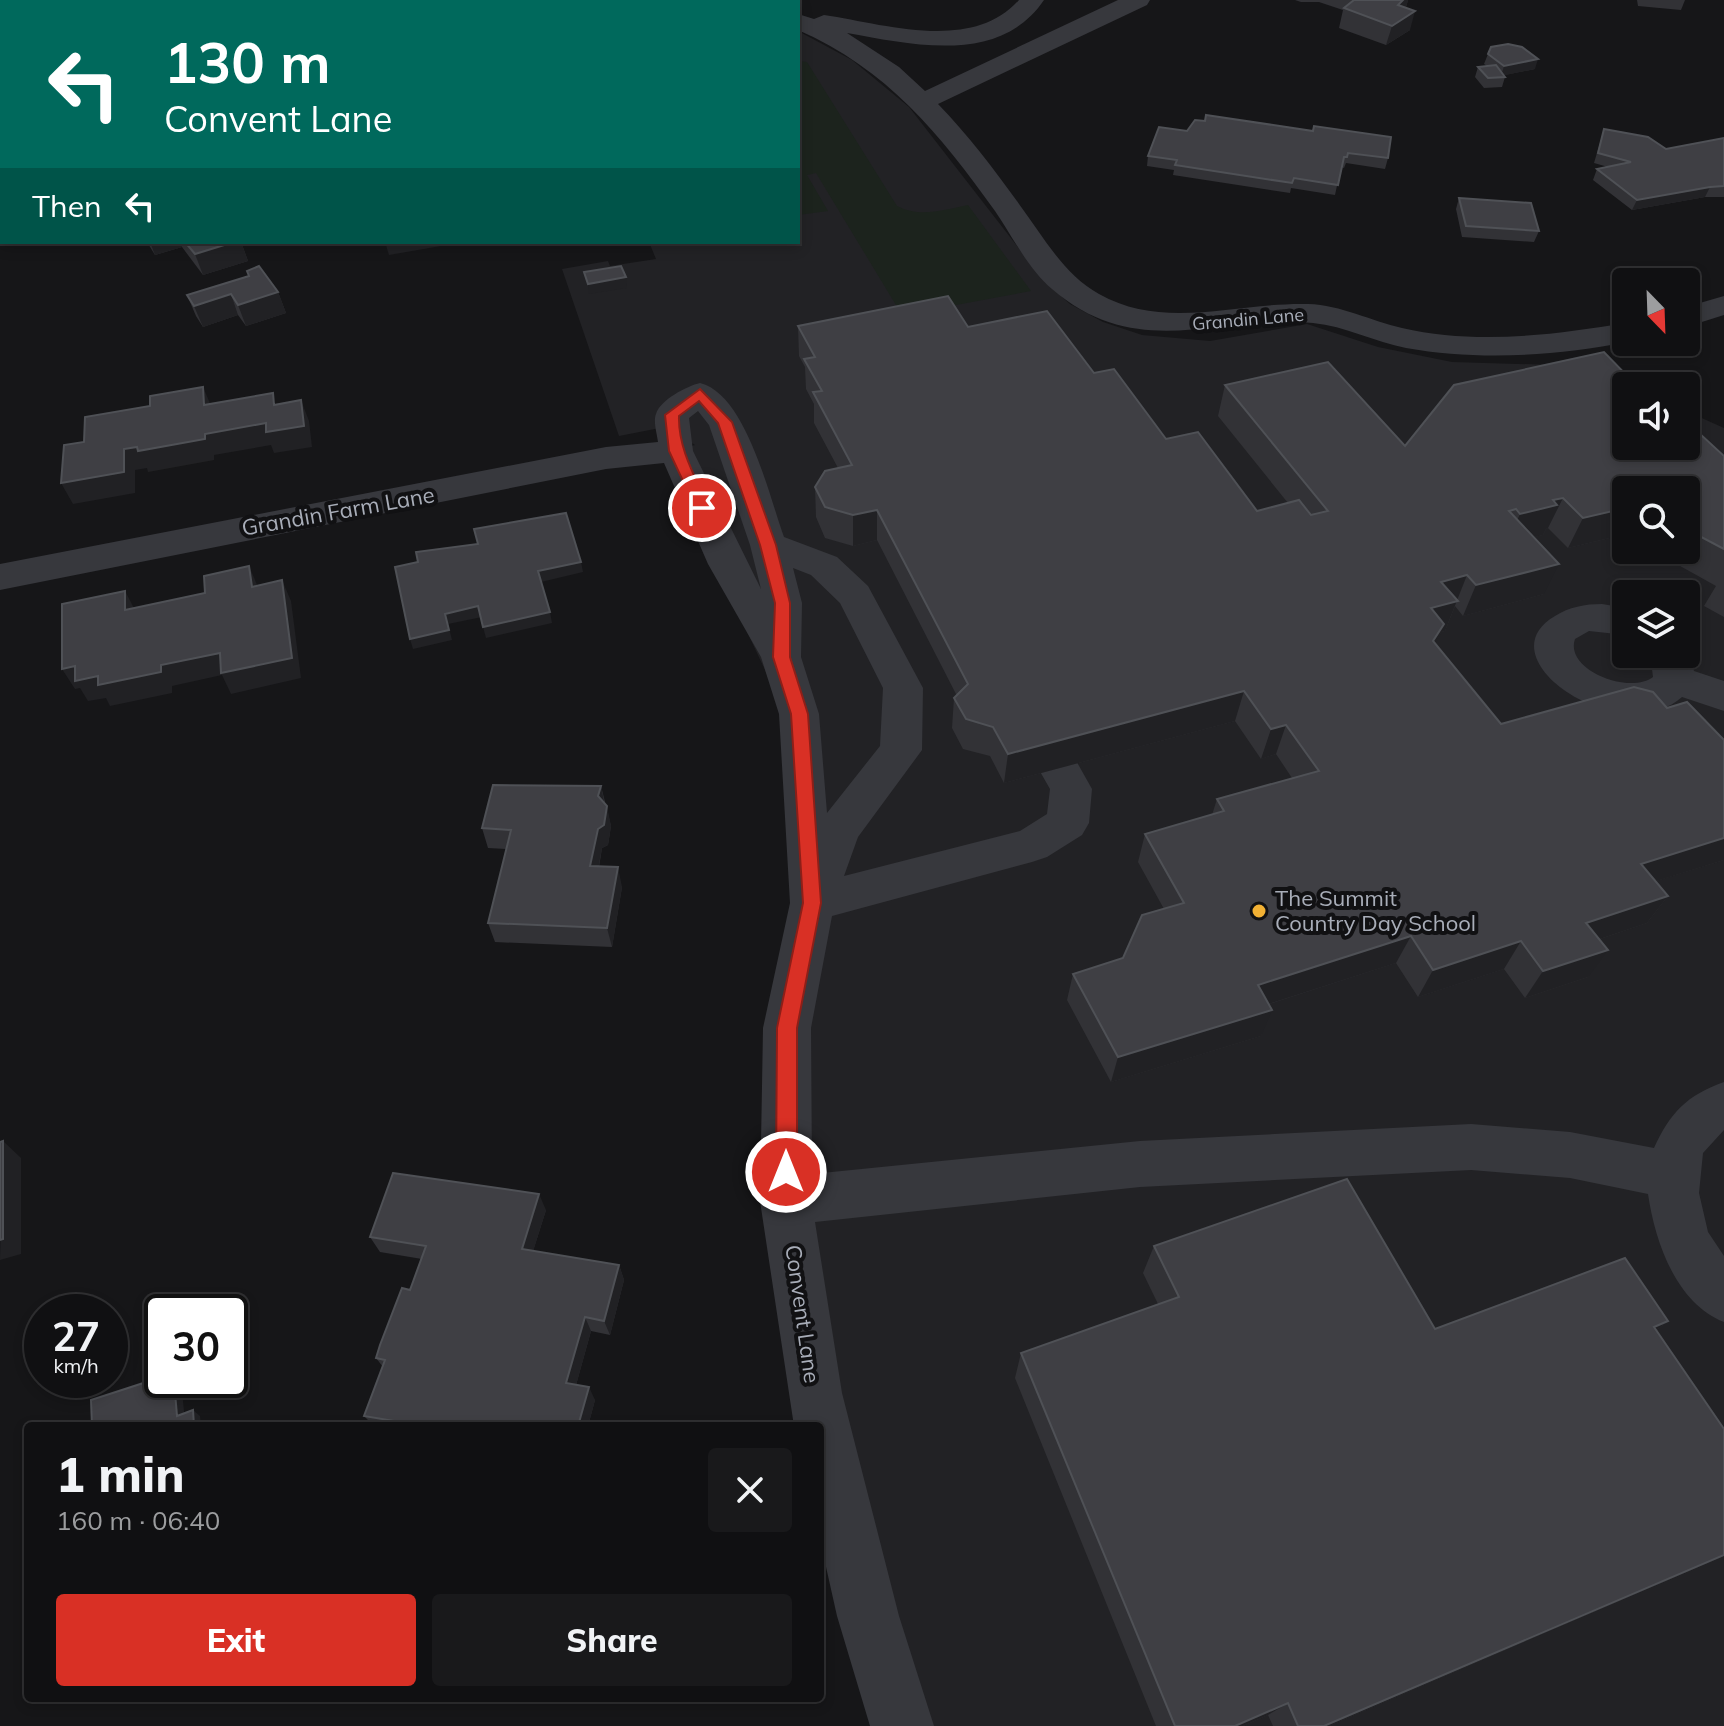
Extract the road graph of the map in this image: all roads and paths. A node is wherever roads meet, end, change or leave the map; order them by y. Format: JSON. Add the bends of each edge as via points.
{"nodes":[{"id":1,"x":1032,"y":0,"type":"edge"},
{"id":2,"x":1138,"y":0,"type":"edge"},
{"id":3,"x":800,"y":20,"type":"edge"},
{"id":4,"x":800,"y":21,"type":"edge"},
{"id":5,"x":922,"y":102,"type":"junction"},
{"id":6,"x":1724,"y":305,"type":"edge"},
{"id":7,"x":1700,"y":313,"type":"edge"},
{"id":8,"x":1612,"y":335,"type":"edge"},
{"id":9,"x":676,"y":451,"type":"junction"},
{"id":10,"x":768,"y":545,"type":"junction"},
{"id":11,"x":0,"y":577,"type":"edge"},
{"id":12,"x":1612,"y":619,"type":"edge"},
{"id":13,"x":781,"y":657,"type":"junction"},
{"id":14,"x":1672,"y":668,"type":"edge"},
{"id":15,"x":1674,"y":668,"type":"edge"},
{"id":16,"x":1724,"y":696,"type":"edge"},
{"id":17,"x":1059,"y":768,"type":"edge"},
{"id":18,"x":812,"y":903,"type":"junction"},
{"id":19,"x":1724,"y":1104,"type":"edge"},
{"id":20,"x":1671,"y":1175,"type":"junction"},
{"id":21,"x":786,"y":1201,"type":"junction"},
{"id":22,"x":1724,"y":1296,"type":"edge"},
{"id":23,"x":821,"y":1422,"type":"edge"},
{"id":24,"x":824,"y":1434,"type":"edge"},
{"id":25,"x":902,"y":1726,"type":"edge"}],
"edges":[{"from":1,"to":3,"type":"street","via":[[1021,17],[1003,29],[961,37]]},
{"from":2,"to":5,"type":"street"},
{"from":4,"to":5,"type":"street","name":"Grandin Lane","via":[[858,49]]},
{"from":5,"to":8,"type":"street","name":"Grandin Lane","via":[[1060,281],[1108,311],[1176,325],[1315,313],[1402,338],[1471,347],[1513,348]]},
{"from":6,"to":7,"type":"street"},
{"from":9,"to":10,"type":"street","name":"Convent Lane","via":[[672,415],[700,393],[725,422]]},
{"from":9,"to":11,"type":"street","name":"Grandin Farm Lane","via":[[606,458]]},
{"from":9,"to":13,"type":"street","name":"Convent Lane","via":[[727,564]]},
{"from":10,"to":13,"type":"street","name":"Convent Lane","via":[[783,603]]},
{"from":10,"to":18,"type":"street","via":[[824,566],[855,595],[903,688],[901,750],[839,830]]},
{"from":12,"to":14,"type":"street","via":[[1566,624],[1556,634],[1553,645],[1563,670],[1589,689],[1624,700],[1667,689]]},
{"from":13,"to":18,"type":"street","name":"Convent Lane","via":[[799,714]]},
{"from":15,"to":16,"type":"street"},
{"from":17,"to":18,"type":"street","via":[[1071,789],[1067,823],[1032,845]]},
{"from":18,"to":21,"type":"street","name":"Convent Lane","via":[[787,1028]]},
{"from":19,"to":20,"type":"street","via":[[1708,1110],[1682,1137]]},
{"from":20,"to":21,"type":"street","via":[[1570,1155],[1471,1147],[1140,1164]]},
{"from":20,"to":22,"type":"street","via":[[1675,1215],[1694,1258]]},
{"from":21,"to":23,"type":"street","name":"Convent Lane"},
{"from":24,"to":25,"type":"street","name":"Convent Lane","via":[[868,1616]]}]}
